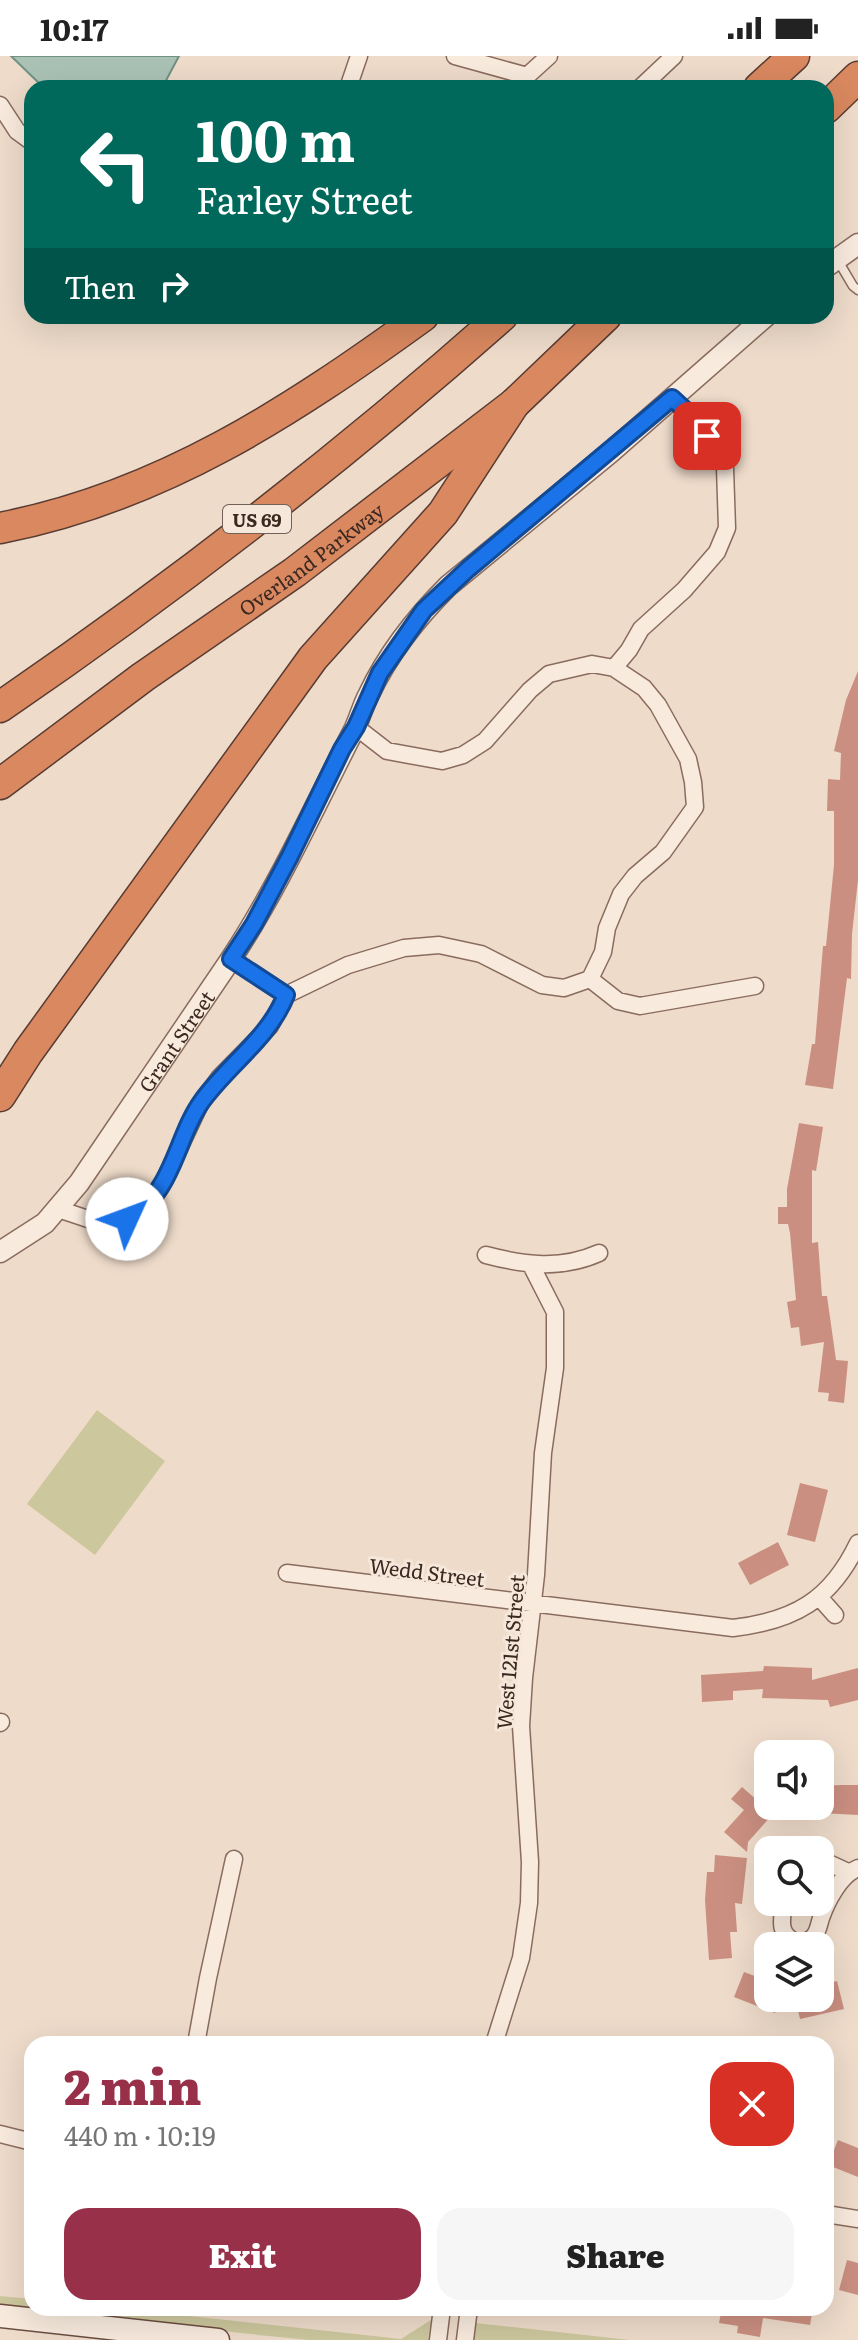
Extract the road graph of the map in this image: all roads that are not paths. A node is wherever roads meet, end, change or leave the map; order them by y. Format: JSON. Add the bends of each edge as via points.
{"nodes":[{"id":1,"x":359,"y":56,"type":"edge"},
{"id":2,"x":455,"y":56,"type":"edge"},
{"id":3,"x":549,"y":56,"type":"edge"},
{"id":4,"x":674,"y":56,"type":"edge"},
{"id":5,"x":858,"y":77,"type":"edge"},
{"id":6,"x":351,"y":80,"type":"edge"},
{"id":7,"x":648,"y":80,"type":"edge"},
{"id":8,"x":834,"y":100,"type":"edge"},
{"id":9,"x":0,"y":105,"type":"edge"},
{"id":10,"x":24,"y":136,"type":"edge"},
{"id":11,"x":858,"y":244,"type":"edge"},
{"id":12,"x":834,"y":260,"type":"edge"},
{"id":13,"x":834,"y":265,"type":"edge"},
{"id":14,"x":858,"y":290,"type":"edge"},
{"id":15,"x":411,"y":324,"type":"edge"},
{"id":16,"x":493,"y":324,"type":"edge"},
{"id":17,"x":598,"y":324,"type":"edge"},
{"id":18,"x":757,"y":324,"type":"edge"},
{"id":19,"x":672,"y":398,"type":"junction"},
{"id":20,"x":514,"y":404,"type":"junction"},
{"id":21,"x":0,"y":528,"type":"edge"},
{"id":22,"x":614,"y":668,"type":"junction"},
{"id":23,"x":0,"y":707,"type":"edge"},
{"id":24,"x":356,"y":727,"type":"junction"},
{"id":25,"x":0,"y":784,"type":"edge"},
{"id":26,"x":231,"y":959,"type":"junction"},
{"id":27,"x":590,"y":979,"type":"junction"},
{"id":28,"x":755,"y":986,"type":"dead end"},
{"id":29,"x":286,"y":995,"type":"junction"},
{"id":30,"x":0,"y":1096,"type":"edge"},
{"id":31,"x":58,"y":1209,"type":"junction"},
{"id":32,"x":0,"y":1252,"type":"edge"},
{"id":33,"x":599,"y":1253,"type":"dead end"},
{"id":34,"x":486,"y":1255,"type":"dead end"},
{"id":35,"x":531,"y":1265,"type":"junction"},
{"id":36,"x":858,"y":1543,"type":"edge"},
{"id":37,"x":287,"y":1573,"type":"dead end"},
{"id":38,"x":819,"y":1597,"type":"junction"},
{"id":39,"x":532,"y":1604,"type":"junction"},
{"id":40,"x":835,"y":1615,"type":"dead end"},
{"id":41,"x":234,"y":1859,"type":"dead end"},
{"id":42,"x":834,"y":1864,"type":"edge"},
{"id":43,"x":853,"y":1870,"type":"edge"},
{"id":44,"x":834,"y":1896,"type":"edge"},
{"id":45,"x":782,"y":1916,"type":"edge"},
{"id":46,"x":822,"y":1916,"type":"edge"},
{"id":47,"x":197,"y":2036,"type":"edge"},
{"id":48,"x":497,"y":2036,"type":"edge"},
{"id":49,"x":0,"y":2134,"type":"edge"},
{"id":50,"x":24,"y":2140,"type":"edge"},
{"id":51,"x":834,"y":2216,"type":"edge"},
{"id":52,"x":858,"y":2219,"type":"edge"},
{"id":53,"x":0,"y":2316,"type":"edge"},
{"id":54,"x":441,"y":2316,"type":"edge"},
{"id":55,"x":468,"y":2316,"type":"edge"},
{"id":56,"x":218,"y":2340,"type":"edge"},
{"id":57,"x":438,"y":2340,"type":"edge"},
{"id":58,"x":465,"y":2340,"type":"edge"}],
"edges":[{"from":1,"to":6,"type":"street"},
{"from":2,"to":3,"type":"street","via":[[527,76]]},
{"from":4,"to":7,"type":"street"},
{"from":5,"to":8,"type":"highway"},
{"from":9,"to":10,"type":"street"},
{"from":11,"to":12,"type":"street"},
{"from":13,"to":14,"type":"lane"},
{"from":15,"to":21,"type":"highway","via":[[254,430],[189,466],[63,514]]},
{"from":16,"to":23,"type":"highway","number":"US 69","via":[[413,395],[185,576]]},
{"from":17,"to":20,"type":"highway","name":"Overland Parkway"},
{"from":18,"to":19,"type":"street","name":"Grant Street"},
{"from":19,"to":22,"type":"street","via":[[698,422],[725,468],[727,528],[717,552],[641,629]]},
{"from":19,"to":24,"type":"street","name":"Grant Street","via":[[424,610],[380,673]]},
{"from":20,"to":25,"type":"highway","name":"Overland Parkway","via":[[295,572]]},
{"from":20,"to":30,"type":"highway","via":[[443,513],[313,658]]},
{"from":22,"to":24,"type":"street","via":[[592,664],[549,674],[485,741],[442,761],[387,751]]},
{"from":22,"to":27,"type":"street","via":[[644,688],[658,705],[688,759],[695,807],[663,852],[621,894]]},
{"from":24,"to":26,"type":"street","name":"Grant Street"},
{"from":26,"to":29,"type":"street"},
{"from":26,"to":31,"type":"street","name":"Grant Street"},
{"from":27,"to":28,"type":"street","via":[[618,1001],[640,1006]]},
{"from":27,"to":29,"type":"street","via":[[564,988],[542,985],[481,954],[423,945],[348,965]]},
{"from":29,"to":31,"type":"street","via":[[270,1026],[200,1104],[162,1185],[147,1204],[127,1219],[103,1224]]},
{"from":31,"to":32,"type":"street","name":"Grant Street","via":[[33,1234]]},
{"from":33,"to":35,"type":"street","via":[[571,1263]]},
{"from":34,"to":35,"type":"street"},
{"from":35,"to":39,"type":"street","name":"West 121st Street","via":[[555,1312],[556,1343]]},
{"from":36,"to":38,"type":"street","via":[[837,1581]]},
{"from":37,"to":39,"type":"street","name":"Wedd Street"},
{"from":38,"to":39,"type":"street","name":"Wedd Street","via":[[803,1610],[748,1626],[705,1626]]},
{"from":38,"to":40,"type":"street"},
{"from":39,"to":48,"type":"street","name":"West 121st Street","via":[[521,1726],[529,1903],[521,1958]]},
{"from":41,"to":47,"type":"street"},
{"from":42,"to":43,"type":"street"},
{"from":43,"to":44,"type":"street"},
{"from":45,"to":46,"type":"street","via":[[783,1933],[796,1942],[814,1936]]},
{"from":49,"to":50,"type":"street"},
{"from":51,"to":52,"type":"street"},
{"from":53,"to":56,"type":"main road"},
{"from":54,"to":57,"type":"street"},
{"from":55,"to":58,"type":"street"}]}
